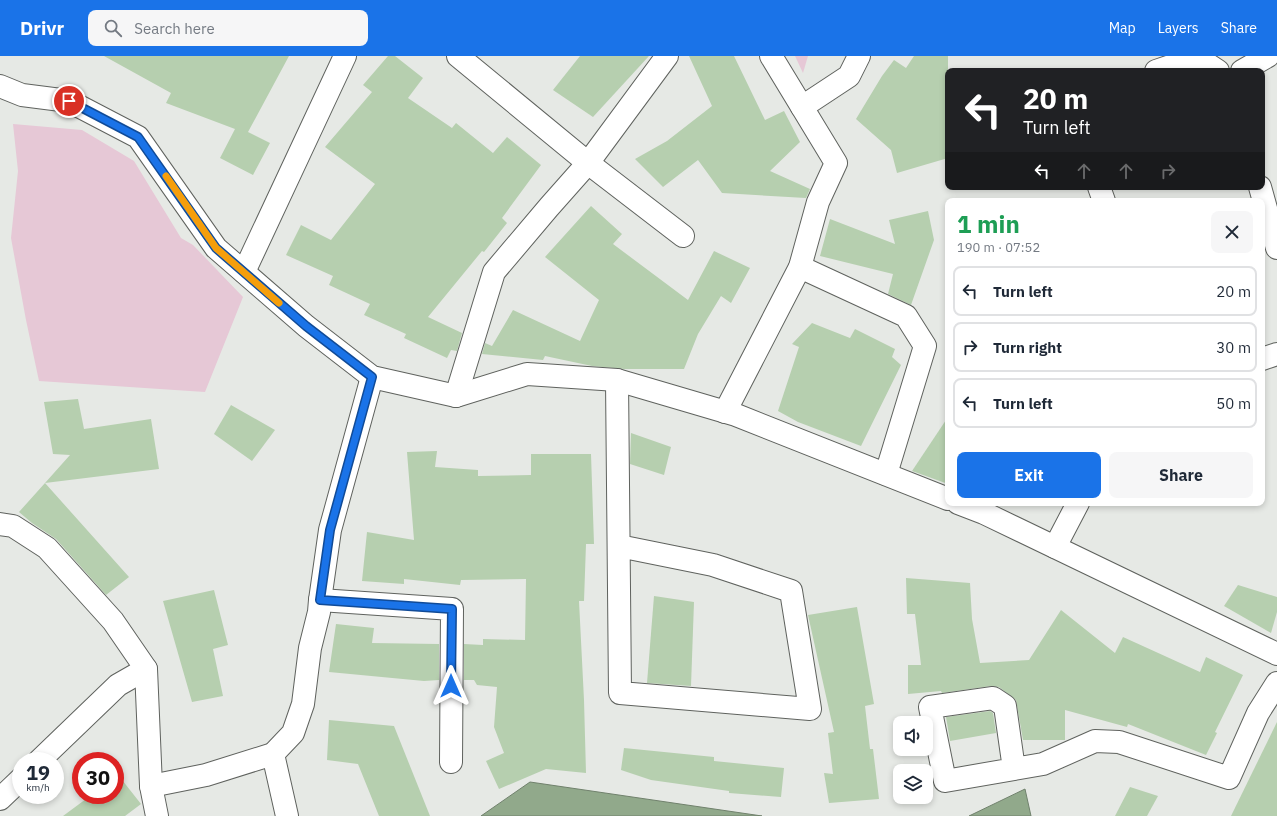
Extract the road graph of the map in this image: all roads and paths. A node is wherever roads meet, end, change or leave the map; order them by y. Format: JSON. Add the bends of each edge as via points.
{"nodes":[{"id":1,"x":345,"y":56,"type":"edge"},
{"id":2,"x":458,"y":56,"type":"edge"},
{"id":3,"x":666,"y":56,"type":"edge"},
{"id":4,"x":771,"y":56,"type":"edge"},
{"id":5,"x":859,"y":56,"type":"edge"},
{"id":6,"x":1268,"y":56,"type":"edge"},
{"id":7,"x":1165,"y":68,"type":"edge"},
{"id":8,"x":1214,"y":68,"type":"edge"},
{"id":9,"x":1247,"y":68,"type":"edge"},
{"id":10,"x":0,"y":86,"type":"edge"},
{"id":11,"x":802,"y":107,"type":"junction"},
{"id":12,"x":588,"y":163,"type":"junction"},
{"id":13,"x":1265,"y":213,"type":"edge"},
{"id":14,"x":682,"y":236,"type":"dead end"},
{"id":15,"x":1271,"y":245,"type":"edge"},
{"id":16,"x":800,"y":267,"type":"junction"},
{"id":17,"x":244,"y":272,"type":"junction"},
{"id":18,"x":1277,"y":354,"type":"edge"},
{"id":19,"x":1265,"y":358,"type":"edge"},
{"id":20,"x":372,"y":377,"type":"junction"},
{"id":21,"x":617,"y":380,"type":"junction"},
{"id":22,"x":456,"y":396,"type":"junction"},
{"id":23,"x":725,"y":412,"type":"junction"},
{"id":24,"x":886,"y":474,"type":"junction"},
{"id":25,"x":945,"y":498,"type":"edge"},
{"id":26,"x":966,"y":506,"type":"edge"},
{"id":27,"x":1076,"y":506,"type":"edge"},
{"id":28,"x":0,"y":524,"type":"edge"},
{"id":29,"x":619,"y":546,"type":"junction"},
{"id":30,"x":1055,"y":547,"type":"junction"},
{"id":31,"x":320,"y":600,"type":"junction"},
{"id":32,"x":1277,"y":654,"type":"edge"},
{"id":33,"x":146,"y":669,"type":"junction"},
{"id":34,"x":1277,"y":683,"type":"edge"},
{"id":35,"x":48,"y":752,"type":"edge"},
{"id":36,"x":273,"y":754,"type":"junction"},
{"id":37,"x":451,"y":762,"type":"dead end"},
{"id":38,"x":1014,"y":769,"type":"junction"},
{"id":39,"x":151,"y":786,"type":"junction"},
{"id":40,"x":12,"y":788,"type":"edge"},
{"id":41,"x":0,"y":799,"type":"edge"},
{"id":42,"x":158,"y":816,"type":"edge"},
{"id":43,"x":287,"y":816,"type":"edge"}],
"edges":[{"from":1,"to":17,"type":"street"},
{"from":2,"to":12,"type":"street"},
{"from":3,"to":12,"type":"street"},
{"from":4,"to":11,"type":"street"},
{"from":5,"to":11,"type":"street","via":[[849,76]]},
{"from":6,"to":9,"type":"street"},
{"from":7,"to":8,"type":"street","via":[[1197,57]]},
{"from":10,"to":17,"type":"street","via":[[22,95],[69,101],[138,137],[216,248]]},
{"from":11,"to":16,"type":"street","via":[[836,163],[818,202]]},
{"from":12,"to":14,"type":"street"},
{"from":12,"to":22,"type":"street","via":[[494,272]]},
{"from":13,"to":15,"type":"street"},
{"from":16,"to":23,"type":"street"},
{"from":16,"to":24,"type":"street","via":[[906,316],[925,346]]},
{"from":17,"to":20,"type":"street","via":[[306,326]]},
{"from":18,"to":19,"type":"street"},
{"from":20,"to":22,"type":"street"},
{"from":20,"to":31,"type":"street","via":[[330,530]]},
{"from":21,"to":22,"type":"street","via":[[526,374]]},
{"from":21,"to":23,"type":"street"},
{"from":21,"to":29,"type":"street"},
{"from":23,"to":24,"type":"street"},
{"from":24,"to":25,"type":"street"},
{"from":26,"to":30,"type":"street"},
{"from":27,"to":30,"type":"street"},
{"from":28,"to":33,"type":"street","via":[[13,526],[47,548],[113,621]]},
{"from":29,"to":29,"type":"street","via":[[620,693],[810,709],[791,592],[713,565]]},
{"from":30,"to":32,"type":"street"},
{"from":31,"to":36,"type":"street","via":[[310,648],[303,704],[293,733]]},
{"from":31,"to":37,"type":"street","via":[[452,609]]},
{"from":33,"to":35,"type":"street","via":[[118,684]]},
{"from":33,"to":39,"type":"street"},
{"from":34,"to":38,"type":"street","via":[[1258,713],[1229,778],[1118,742],[1095,741],[1043,764]]},
{"from":36,"to":39,"type":"street","via":[[206,775]]},
{"from":36,"to":43,"type":"street"},
{"from":38,"to":38,"type":"street","via":[[945,781],[930,707],[993,698],[1005,706]]},
{"from":39,"to":42,"type":"street"},
{"from":40,"to":41,"type":"street"}]}
